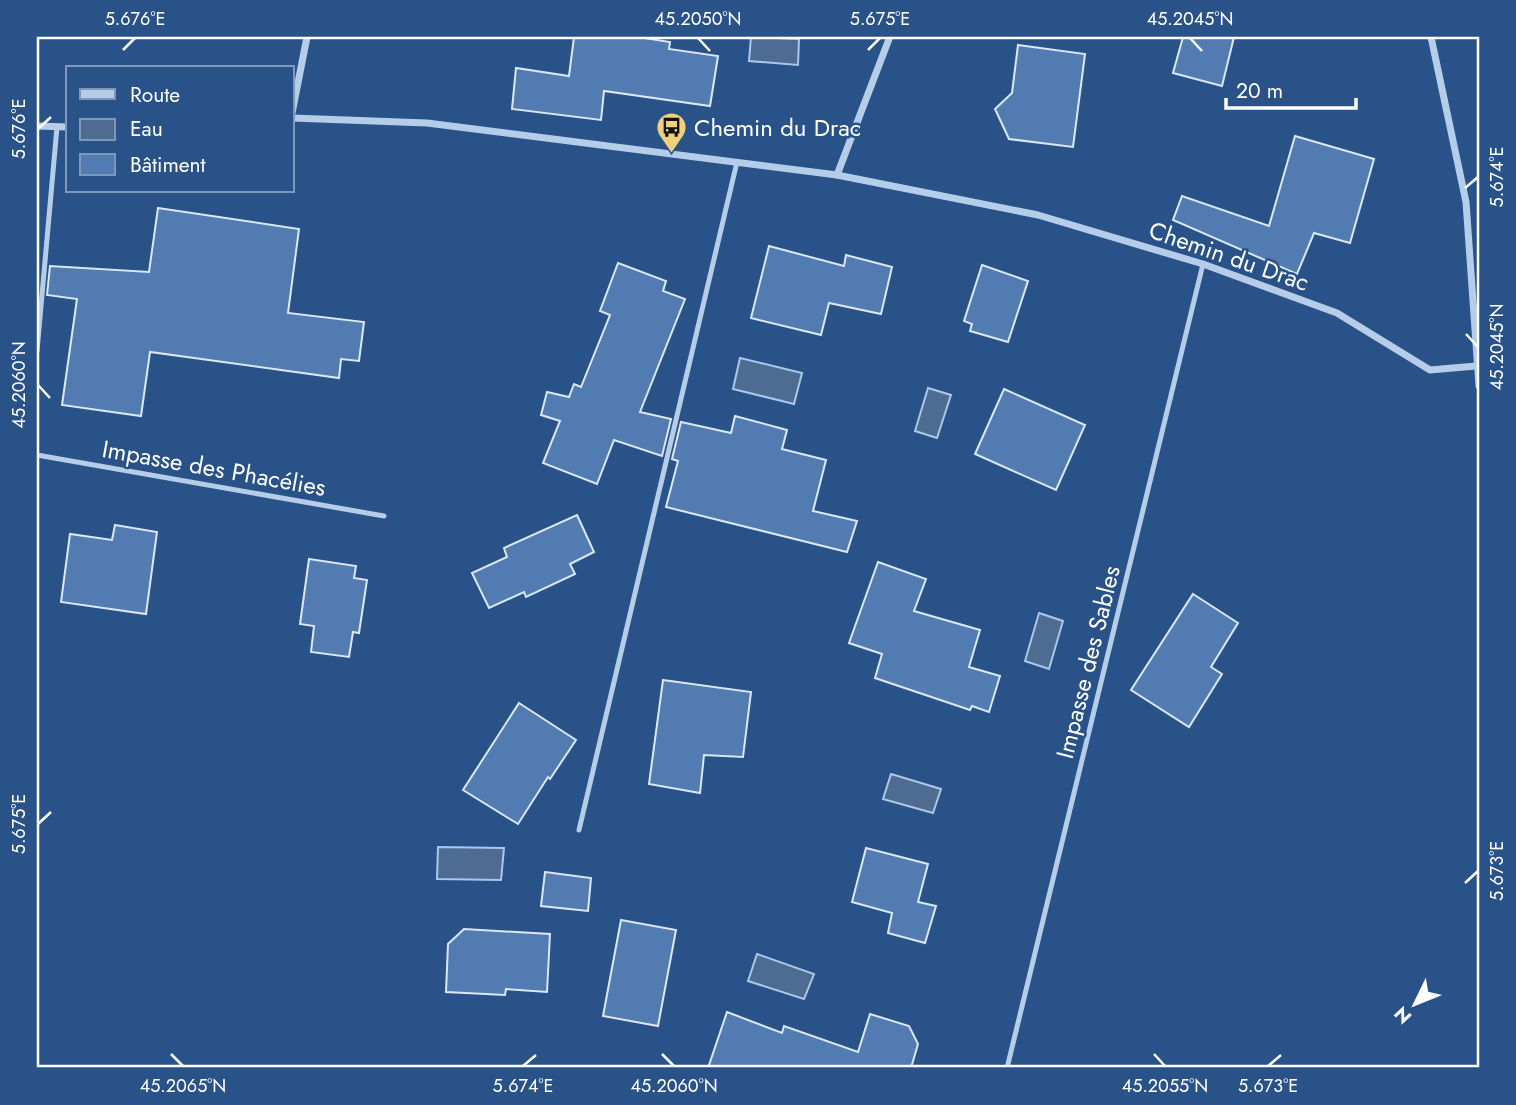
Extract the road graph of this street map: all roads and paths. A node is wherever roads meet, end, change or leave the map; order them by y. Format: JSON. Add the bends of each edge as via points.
{"nodes":[{"id":1,"x":307,"y":37,"type":"edge"},
{"id":2,"x":1432,"y":37,"type":"edge"},
{"id":3,"x":889,"y":39,"type":"dead end"},
{"id":4,"x":294,"y":105,"type":"edge"},
{"id":5,"x":294,"y":115,"type":"edge"},
{"id":6,"x":37,"y":127,"type":"edge"},
{"id":7,"x":57,"y":127,"type":"junction"},
{"id":8,"x":66,"y":127,"type":"edge"},
{"id":9,"x":737,"y":162,"type":"junction"},
{"id":10,"x":838,"y":175,"type":"junction"},
{"id":11,"x":1203,"y":264,"type":"junction"},
{"id":12,"x":37,"y":351,"type":"edge"},
{"id":13,"x":1476,"y":366,"type":"junction"},
{"id":14,"x":1479,"y":386,"type":"edge"},
{"id":15,"x":37,"y":455,"type":"edge"},
{"id":16,"x":384,"y":516,"type":"dead end"},
{"id":17,"x":579,"y":830,"type":"dead end"},
{"id":18,"x":1007,"y":1068,"type":"edge"}],
"edges":[{"from":1,"to":4,"type":"street"},
{"from":2,"to":13,"type":"street","via":[[1466,202]]},
{"from":3,"to":10,"type":"street"},
{"from":5,"to":9,"type":"street","name":"Chemin du Drac","via":[[427,123]]},
{"from":6,"to":7,"type":"street"},
{"from":7,"to":8,"type":"street"},
{"from":7,"to":12,"type":"lane"},
{"from":9,"to":10,"type":"street","name":"Chemin du Drac"},
{"from":9,"to":17,"type":"lane"},
{"from":10,"to":11,"type":"street","name":"Chemin du Drac","via":[[1038,215]]},
{"from":11,"to":13,"type":"street","name":"Chemin du Drac","via":[[1337,313],[1430,370]]},
{"from":11,"to":18,"type":"lane","name":"Impasse des Sables"},
{"from":13,"to":14,"type":"street"},
{"from":15,"to":16,"type":"lane","name":"Impasse des Phacélies"}]}
